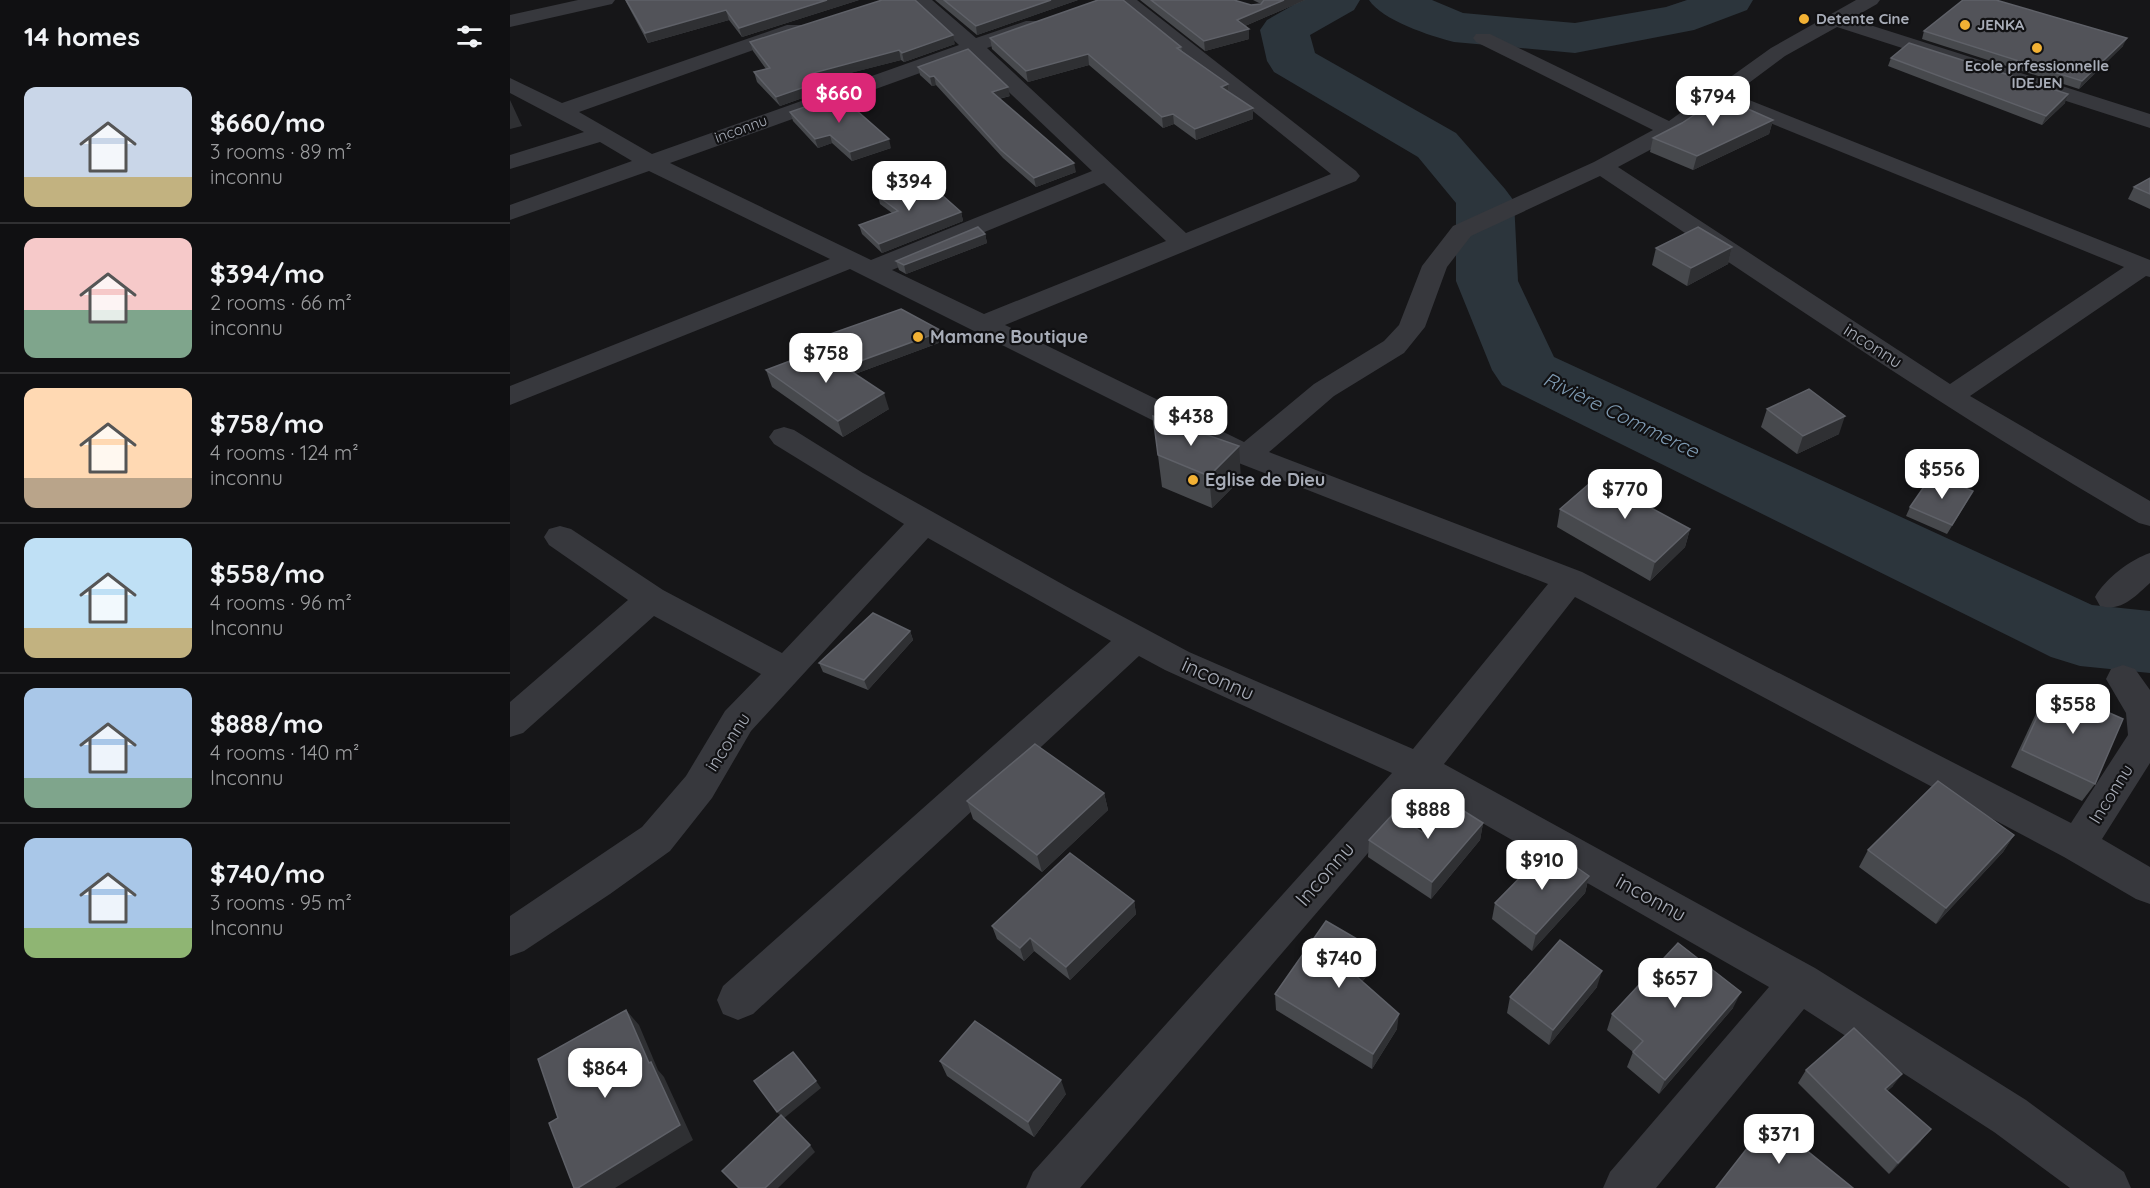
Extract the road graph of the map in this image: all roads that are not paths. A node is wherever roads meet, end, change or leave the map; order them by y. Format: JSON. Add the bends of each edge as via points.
{"nodes":[{"id":1,"x":605,"y":0,"type":"edge"},
{"id":2,"x":920,"y":0,"type":"edge"},
{"id":3,"x":1125,"y":0,"type":"edge"},
{"id":4,"x":1870,"y":0,"type":"edge"},
{"id":5,"x":1048,"y":19,"type":"edge"},
{"id":6,"x":1835,"y":20,"type":"junction"},
{"id":7,"x":510,"y":21,"type":"edge"},
{"id":8,"x":809,"y":25,"type":"edge"},
{"id":9,"x":1483,"y":38,"type":"dead end"},
{"id":10,"x":973,"y":46,"type":"junction"},
{"id":11,"x":510,"y":84,"type":"edge"},
{"id":12,"x":1719,"y":95,"type":"junction"},
{"id":13,"x":560,"y":111,"type":"junction"},
{"id":14,"x":2150,"y":121,"type":"edge"},
{"id":15,"x":1670,"y":130,"type":"junction"},
{"id":16,"x":603,"y":134,"type":"junction"},
{"id":17,"x":510,"y":162,"type":"edge"},
{"id":18,"x":648,"y":162,"type":"junction"},
{"id":19,"x":1602,"y":167,"type":"junction"},
{"id":20,"x":1107,"y":173,"type":"junction"},
{"id":21,"x":510,"y":213,"type":"edge"},
{"id":22,"x":1182,"y":243,"type":"junction"},
{"id":23,"x":860,"y":265,"type":"junction"},
{"id":24,"x":2147,"y":268,"type":"edge"},
{"id":25,"x":984,"y":324,"type":"junction"},
{"id":26,"x":510,"y":396,"type":"edge"},
{"id":27,"x":1951,"y":396,"type":"junction"},
{"id":28,"x":784,"y":437,"type":"dead end"},
{"id":29,"x":1246,"y":455,"type":"junction"},
{"id":30,"x":2150,"y":515,"type":"edge"},
{"id":31,"x":925,"y":521,"type":"junction"},
{"id":32,"x":560,"y":537,"type":"dead end"},
{"id":33,"x":2150,"y":566,"type":"edge"},
{"id":34,"x":1570,"y":580,"type":"junction"},
{"id":35,"x":2112,"y":597,"type":"dead end"},
{"id":36,"x":651,"y":599,"type":"junction"},
{"id":37,"x":1136,"y":639,"type":"junction"},
{"id":38,"x":785,"y":671,"type":"junction"},
{"id":39,"x":2123,"y":679,"type":"dead end"},
{"id":40,"x":510,"y":723,"type":"edge"},
{"id":41,"x":1419,"y":768,"type":"junction"},
{"id":42,"x":2078,"y":845,"type":"junction"},
{"id":43,"x":2150,"y":887,"type":"edge"},
{"id":44,"x":510,"y":938,"type":"edge"},
{"id":45,"x":1800,"y":982,"type":"junction"},
{"id":46,"x":738,"y":1000,"type":"dead end"},
{"id":47,"x":1048,"y":1188,"type":"edge"},
{"id":48,"x":1626,"y":1188,"type":"edge"},
{"id":49,"x":2108,"y":1188,"type":"edge"}],
"edges":[{"from":1,"to":7,"type":"street"},
{"from":2,"to":10,"type":"street"},
{"from":3,"to":22,"type":"street","via":[[1348,176]]},
{"from":4,"to":6,"type":"street"},
{"from":5,"to":10,"type":"street","name":"inconnu"},
{"from":6,"to":12,"type":"street","via":[[1778,52]]},
{"from":6,"to":14,"type":"street"},
{"from":8,"to":13,"type":"street"},
{"from":9,"to":15,"type":"street"},
{"from":10,"to":18,"type":"street","name":"inconnu"},
{"from":10,"to":20,"type":"street"},
{"from":11,"to":13,"type":"street"},
{"from":12,"to":15,"type":"street"},
{"from":12,"to":24,"type":"street"},
{"from":13,"to":16,"type":"street"},
{"from":15,"to":19,"type":"street"},
{"from":16,"to":17,"type":"street"},
{"from":16,"to":18,"type":"street"},
{"from":18,"to":21,"type":"street","name":"inconnu"},
{"from":18,"to":23,"type":"street"},
{"from":19,"to":27,"type":"street","name":"inconnu"},
{"from":19,"to":29,"type":"street","via":[[1462,231],[1435,266],[1412,327],[1394,347],[1324,390]]},
{"from":20,"to":22,"type":"street"},
{"from":20,"to":23,"type":"street"},
{"from":22,"to":25,"type":"street"},
{"from":23,"to":25,"type":"street"},
{"from":23,"to":26,"type":"street"},
{"from":24,"to":27,"type":"street"},
{"from":25,"to":29,"type":"street"},
{"from":27,"to":30,"type":"street","name":"inconnu","via":[[2064,468]]},
{"from":28,"to":31,"type":"street","name":"inconnu"},
{"from":29,"to":34,"type":"street"},
{"from":31,"to":37,"type":"street","name":"inconnu"},
{"from":31,"to":38,"type":"street","name":"inconnu"},
{"from":32,"to":36,"type":"street"},
{"from":33,"to":35,"type":"street"},
{"from":34,"to":41,"type":"street","name":"Inconnu"},
{"from":34,"to":42,"type":"street"},
{"from":36,"to":38,"type":"street"},
{"from":36,"to":40,"type":"street"},
{"from":37,"to":41,"type":"street","name":"inconnu","via":[[1177,661]]},
{"from":37,"to":46,"type":"street"},
{"from":38,"to":44,"type":"street","name":"inconnu","via":[[738,721],[699,787],[656,839]]},
{"from":39,"to":42,"type":"street","name":"Inconnu","via":[[2149,724],[2145,738]]},
{"from":41,"to":45,"type":"street","name":"inconnu"},
{"from":41,"to":47,"type":"street","name":"Inconnu"},
{"from":42,"to":43,"type":"street"},
{"from":45,"to":48,"type":"street"},
{"from":45,"to":49,"type":"street","name":"inconnu","via":[[2010,1116]]}]}
